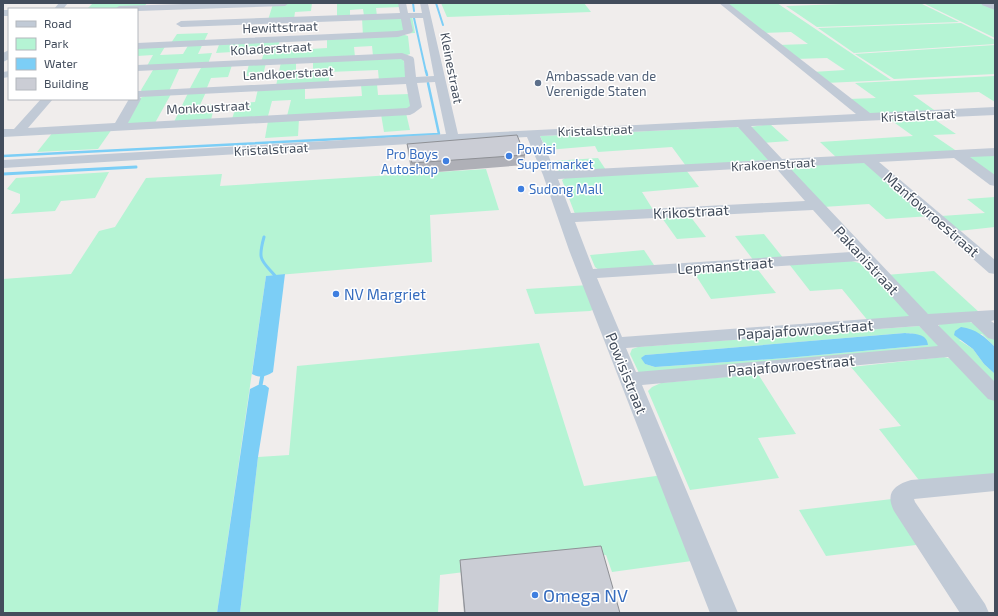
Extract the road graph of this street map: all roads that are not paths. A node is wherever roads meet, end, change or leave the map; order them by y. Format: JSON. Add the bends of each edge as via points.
{"nodes":[{"id":1,"x":285,"y":3,"type":"edge"},
{"id":2,"x":402,"y":3,"type":"edge"},
{"id":3,"x":424,"y":3,"type":"edge"},
{"id":4,"x":723,"y":3,"type":"edge"},
{"id":5,"x":985,"y":3,"type":"edge"},
{"id":6,"x":192,"y":6,"type":"junction"},
{"id":7,"x":995,"y":7,"type":"edge"},
{"id":8,"x":138,"y":8,"type":"edge"},
{"id":9,"x":426,"y":15,"type":"junction"},
{"id":10,"x":404,"y":16,"type":"junction"},
{"id":11,"x":181,"y":24,"type":"junction"},
{"id":12,"x":168,"y":44,"type":"junction"},
{"id":13,"x":138,"y":46,"type":"edge"},
{"id":14,"x":138,"y":68,"type":"edge"},
{"id":15,"x":154,"y":68,"type":"junction"},
{"id":16,"x":439,"y":79,"type":"junction"},
{"id":17,"x":411,"y":81,"type":"junction"},
{"id":18,"x":138,"y":93,"type":"edge"},
{"id":19,"x":138,"y":96,"type":"edge"},
{"id":20,"x":46,"y":100,"type":"edge"},
{"id":21,"x":134,"y":100,"type":"edge"},
{"id":22,"x":995,"y":111,"type":"edge"},
{"id":23,"x":981,"y":112,"type":"junction"},
{"id":24,"x":868,"y":117,"type":"junction"},
{"id":25,"x":995,"y":120,"type":"edge"},
{"id":26,"x":742,"y":124,"type":"junction"},
{"id":27,"x":120,"y":126,"type":"junction"},
{"id":28,"x":18,"y":132,"type":"junction"},
{"id":29,"x":3,"y":133,"type":"edge"},
{"id":30,"x":532,"y":133,"type":"junction"},
{"id":31,"x":453,"y":138,"type":"junction"},
{"id":32,"x":995,"y":152,"type":"edge"},
{"id":33,"x":957,"y":154,"type":"junction"},
{"id":34,"x":868,"y":159,"type":"junction"},
{"id":35,"x":3,"y":164,"type":"edge"},
{"id":36,"x":777,"y":164,"type":"junction"},
{"id":37,"x":550,"y":174,"type":"junction"},
{"id":38,"x":995,"y":182,"type":"edge"},
{"id":39,"x":817,"y":205,"type":"junction"},
{"id":40,"x":565,"y":218,"type":"junction"},
{"id":41,"x":864,"y":256,"type":"junction"},
{"id":42,"x":995,"y":269,"type":"edge"},
{"id":43,"x":587,"y":274,"type":"junction"},
{"id":44,"x":995,"y":315,"type":"edge"},
{"id":45,"x":976,"y":317,"type":"junction"},
{"id":46,"x":923,"y":320,"type":"junction"},
{"id":47,"x":995,"y":334,"type":"edge"},
{"id":48,"x":615,"y":343,"type":"junction"},
{"id":49,"x":952,"y":351,"type":"junction"},
{"id":50,"x":629,"y":379,"type":"junction"},
{"id":51,"x":995,"y":394,"type":"edge"},
{"id":52,"x":995,"y":482,"type":"edge"},
{"id":53,"x":724,"y":613,"type":"edge"},
{"id":54,"x":975,"y":613,"type":"edge"}],
"edges":[{"from":1,"to":6,"type":"street"},
{"from":2,"to":10,"type":"street"},
{"from":3,"to":9,"type":"street","name":"Kleinestraat"},
{"from":4,"to":24,"type":"street"},
{"from":5,"to":7,"type":"street"},
{"from":6,"to":8,"type":"street"},
{"from":6,"to":11,"type":"street"},
{"from":9,"to":10,"type":"street"},
{"from":9,"to":16,"type":"street","name":"Kleinestraat"},
{"from":10,"to":11,"type":"street"},
{"from":10,"to":12,"type":"street","name":"Hewittstraat","via":[[408,31],[398,34]]},
{"from":11,"to":12,"type":"street"},
{"from":12,"to":13,"type":"street","name":"Hewittstraat"},
{"from":14,"to":15,"type":"street","name":"Koladerstraat"},
{"from":15,"to":17,"type":"street","name":"Koladerstraat","via":[[406,57],[410,59]]},
{"from":15,"to":18,"type":"street"},
{"from":16,"to":17,"type":"street","name":"Landkoerstraat"},
{"from":16,"to":31,"type":"street","name":"Kleinestraat"},
{"from":17,"to":19,"type":"street","name":"Landkoerstraat"},
{"from":17,"to":27,"type":"street","name":"Monkoustraat","via":[[416,107],[410,111]]},
{"from":20,"to":28,"type":"street"},
{"from":21,"to":27,"type":"street"},
{"from":22,"to":23,"type":"street","name":"Kristalstraat"},
{"from":23,"to":24,"type":"street","name":"Kristalstraat"},
{"from":23,"to":25,"type":"street"},
{"from":24,"to":26,"type":"street","name":"Kristalstraat"},
{"from":26,"to":30,"type":"street","name":"Kristalstraat"},
{"from":26,"to":36,"type":"street","name":"Pakanistraat"},
{"from":27,"to":28,"type":"street","name":"Monkoustraat"},
{"from":28,"to":29,"type":"street","name":"Monkoustraat"},
{"from":30,"to":31,"type":"street","name":"Kristalstraat"},
{"from":30,"to":37,"type":"street","name":"Powisistraat"},
{"from":31,"to":35,"type":"street","name":"Kristalstraat"},
{"from":32,"to":33,"type":"street","name":"Krakoenstraat"},
{"from":33,"to":34,"type":"street","name":"Krakoenstraat"},
{"from":33,"to":38,"type":"street"},
{"from":34,"to":36,"type":"street","name":"Krakoenstraat"},
{"from":34,"to":42,"type":"street","name":"Manfowroestraat"},
{"from":36,"to":37,"type":"street","name":"Krakoenstraat"},
{"from":36,"to":39,"type":"street","name":"Pakanistraat"},
{"from":37,"to":40,"type":"street","name":"Powisistraat"},
{"from":39,"to":40,"type":"street","name":"Krikostraat"},
{"from":39,"to":41,"type":"street","name":"Pakanistraat"},
{"from":40,"to":43,"type":"street","name":"Powisistraat"},
{"from":41,"to":43,"type":"street","name":"Lepmanstraat"},
{"from":41,"to":46,"type":"street","name":"Pakanistraat"},
{"from":43,"to":48,"type":"street","name":"Powisistraat"},
{"from":44,"to":45,"type":"street","name":"Papajafowroestraat"},
{"from":45,"to":46,"type":"street","name":"Papajafowroestraat"},
{"from":45,"to":47,"type":"street"},
{"from":46,"to":48,"type":"street","name":"Papajafowroestraat"},
{"from":46,"to":49,"type":"street","name":"Pakanistraat"},
{"from":48,"to":50,"type":"street","name":"Powisistraat"},
{"from":49,"to":50,"type":"street","name":"Paajafowroestraat"},
{"from":49,"to":51,"type":"street","name":"Pakanistraat"},
{"from":50,"to":53,"type":"street","name":"Powisistraat"},
{"from":52,"to":54,"type":"street","via":[[911,489],[902,495],[903,504]]}]}
